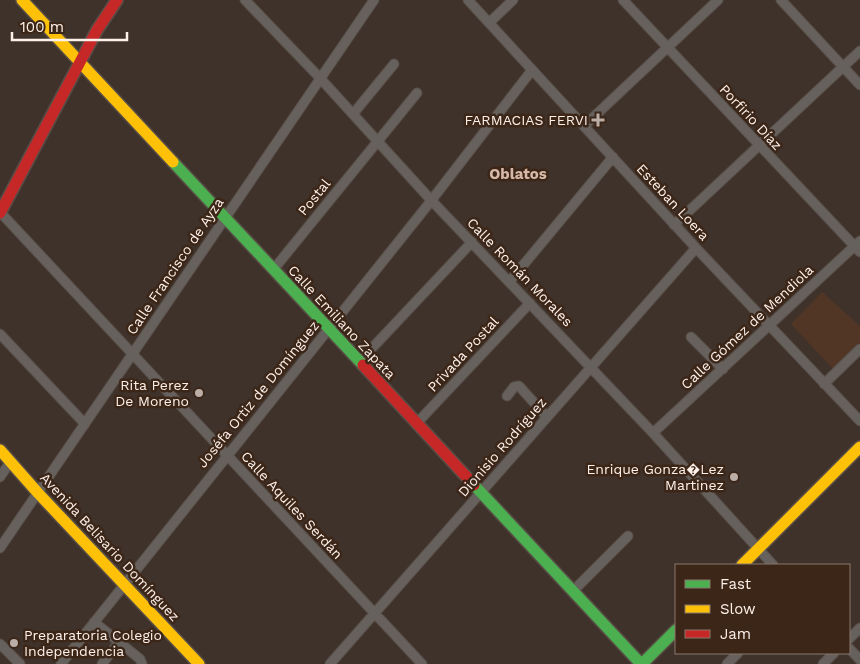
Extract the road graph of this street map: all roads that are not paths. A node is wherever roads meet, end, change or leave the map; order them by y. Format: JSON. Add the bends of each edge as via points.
{"nodes":[{"id":1,"x":22,"y":0,"type":"edge"},
{"id":2,"x":117,"y":0,"type":"edge"},
{"id":3,"x":245,"y":0,"type":"edge"},
{"id":4,"x":374,"y":0,"type":"edge"},
{"id":5,"x":468,"y":0,"type":"edge"},
{"id":6,"x":513,"y":0,"type":"edge"},
{"id":7,"x":623,"y":0,"type":"edge"},
{"id":8,"x":718,"y":0,"type":"edge"},
{"id":9,"x":781,"y":0,"type":"edge"},
{"id":10,"x":490,"y":22,"type":"junction"},
{"id":11,"x":667,"y":47,"type":"junction"},
{"id":12,"x":860,"y":51,"type":"edge"},
{"id":13,"x":80,"y":62,"type":"junction"},
{"id":14,"x":394,"y":64,"type":"dead end"},
{"id":15,"x":843,"y":67,"type":"junction"},
{"id":16,"x":532,"y":70,"type":"junction"},
{"id":17,"x":320,"y":78,"type":"junction"},
{"id":18,"x":860,"y":85,"type":"edge"},
{"id":19,"x":417,"y":92,"type":"dead end"},
{"id":20,"x":353,"y":114,"type":"junction"},
{"id":21,"x":584,"y":126,"type":"junction"},
{"id":22,"x":377,"y":141,"type":"junction"},
{"id":23,"x":759,"y":146,"type":"junction"},
{"id":24,"x":613,"y":158,"type":"junction"},
{"id":25,"x":431,"y":200,"type":"junction"},
{"id":26,"x":0,"y":212,"type":"edge"},
{"id":27,"x":225,"y":218,"type":"junction"},
{"id":28,"x":674,"y":224,"type":"junction"},
{"id":29,"x":472,"y":242,"type":"junction"},
{"id":30,"x":858,"y":247,"type":"edge"},
{"id":31,"x":696,"y":248,"type":"junction"},
{"id":32,"x":273,"y":270,"type":"junction"},
{"id":33,"x":510,"y":281,"type":"junction"},
{"id":34,"x":530,"y":302,"type":"junction"},
{"id":35,"x":770,"y":325,"type":"junction"},
{"id":36,"x":328,"y":329,"type":"junction"},
{"id":37,"x":0,"y":334,"type":"edge"},
{"id":38,"x":691,"y":337,"type":"dead end"},
{"id":39,"x":860,"y":349,"type":"edge"},
{"id":40,"x":132,"y":354,"type":"junction"},
{"id":41,"x":359,"y":362,"type":"junction"},
{"id":42,"x":591,"y":367,"type":"junction"},
{"id":43,"x":723,"y":368,"type":"junction"},
{"id":44,"x":824,"y":384,"type":"junction"},
{"id":45,"x":508,"y":396,"type":"dead end"},
{"id":46,"x":547,"y":417,"type":"junction"},
{"id":47,"x":860,"y":421,"type":"edge"},
{"id":48,"x":85,"y":424,"type":"junction"},
{"id":49,"x":416,"y":424,"type":"junction"},
{"id":50,"x":653,"y":433,"type":"junction"},
{"id":51,"x":860,"y":447,"type":"edge"},
{"id":52,"x":0,"y":450,"type":"edge"},
{"id":53,"x":227,"y":455,"type":"junction"},
{"id":54,"x":11,"y":461,"type":"junction"},
{"id":55,"x":0,"y":477,"type":"edge"},
{"id":56,"x":480,"y":492,"type":"junction"},
{"id":57,"x":38,"y":493,"type":"junction"},
{"id":58,"x":628,"y":536,"type":"dead end"},
{"id":59,"x":0,"y":548,"type":"edge"},
{"id":60,"x":758,"y":549,"type":"junction"},
{"id":61,"x":743,"y":564,"type":"edge"},
{"id":62,"x":773,"y":564,"type":"edge"},
{"id":63,"x":124,"y":584,"type":"junction"},
{"id":64,"x":573,"y":591,"type":"junction"},
{"id":65,"x":374,"y":613,"type":"junction"},
{"id":66,"x":94,"y":622,"type":"junction"},
{"id":67,"x":860,"y":628,"type":"edge"},
{"id":68,"x":675,"y":631,"type":"edge"},
{"id":69,"x":850,"y":638,"type":"edge"},
{"id":70,"x":119,"y":642,"type":"junction"},
{"id":71,"x":0,"y":644,"type":"edge"},
{"id":72,"x":850,"y":649,"type":"edge"},
{"id":73,"x":737,"y":654,"type":"edge"},
{"id":74,"x":833,"y":654,"type":"edge"},
{"id":75,"x":860,"y":660,"type":"edge"},
{"id":76,"x":20,"y":664,"type":"edge"},
{"id":77,"x":62,"y":664,"type":"edge"},
{"id":78,"x":102,"y":664,"type":"edge"},
{"id":79,"x":142,"y":664,"type":"edge"},
{"id":80,"x":199,"y":664,"type":"edge"},
{"id":81,"x":330,"y":664,"type":"edge"},
{"id":82,"x":422,"y":664,"type":"edge"},
{"id":83,"x":641,"y":664,"type":"edge"},
{"id":84,"x":727,"y":664,"type":"edge"},
{"id":85,"x":823,"y":664,"type":"edge"}],
"edges":[{"from":1,"to":13,"type":"street","name":"Calle Emiliano Zapata"},
{"from":2,"to":13,"type":"street"},
{"from":3,"to":17,"type":"street","name":"Calle Román Morales"},
{"from":4,"to":17,"type":"street","name":"Calle Francisco de Ayza"},
{"from":5,"to":10,"type":"street","name":"Esteban Loera"},
{"from":6,"to":10,"type":"street"},
{"from":7,"to":11,"type":"street","name":"Porfirio Díaz"},
{"from":8,"to":11,"type":"street"},
{"from":9,"to":15,"type":"street"},
{"from":10,"to":16,"type":"street","name":"Esteban Loera"},
{"from":11,"to":21,"type":"street"},
{"from":11,"to":23,"type":"street","name":"Porfirio Díaz"},
{"from":12,"to":15,"type":"street"},
{"from":13,"to":26,"type":"street"},
{"from":13,"to":27,"type":"street","name":"Calle Emiliano Zapata"},
{"from":14,"to":20,"type":"street"},
{"from":15,"to":18,"type":"street"},
{"from":15,"to":23,"type":"street"},
{"from":16,"to":21,"type":"street","name":"Esteban Loera"},
{"from":16,"to":25,"type":"street","name":"Joséfa Ortiz de Domínguez"},
{"from":17,"to":20,"type":"street","name":"Calle Román Morales"},
{"from":17,"to":27,"type":"street","name":"Calle Francisco de Ayza"},
{"from":19,"to":22,"type":"street","name":"Postal"},
{"from":20,"to":22,"type":"street","name":"Calle Román Morales"},
{"from":21,"to":24,"type":"street","name":"Esteban Loera"},
{"from":22,"to":25,"type":"street","name":"Calle Román Morales"},
{"from":22,"to":32,"type":"street","name":"Postal"},
{"from":23,"to":28,"type":"street"},
{"from":23,"to":30,"type":"street","name":"Porfirio Díaz"},
{"from":24,"to":28,"type":"street","name":"Esteban Loera"},
{"from":24,"to":33,"type":"street"},
{"from":25,"to":29,"type":"street","name":"Calle Román Morales"},
{"from":25,"to":36,"type":"street","name":"Joséfa Ortiz de Domínguez"},
{"from":26,"to":40,"type":"street","name":"Calle Aquiles Serdán"},
{"from":27,"to":32,"type":"street","name":"Calle Emiliano Zapata"},
{"from":27,"to":40,"type":"street","name":"Calle Francisco de Ayza"},
{"from":28,"to":31,"type":"street","name":"Esteban Loera"},
{"from":29,"to":33,"type":"street","name":"Calle Román Morales"},
{"from":29,"to":41,"type":"street"},
{"from":30,"to":35,"type":"street","name":"Calle Gómez de Mendiola"},
{"from":31,"to":35,"type":"street","name":"Esteban Loera"},
{"from":31,"to":42,"type":"street","name":"Dionisio Rodríguez"},
{"from":32,"to":36,"type":"street","name":"Calle Emiliano Zapata"},
{"from":33,"to":34,"type":"street","name":"Calle Román Morales"},
{"from":34,"to":42,"type":"street","name":"Calle Román Morales"},
{"from":34,"to":49,"type":"street","name":"Privada Postal"},
{"from":35,"to":43,"type":"street","name":"Calle Gómez de Mendiola"},
{"from":35,"to":44,"type":"street","name":"Esteban Loera"},
{"from":36,"to":41,"type":"street","name":"Calle Emiliano Zapata"},
{"from":36,"to":53,"type":"street","name":"Joséfa Ortiz de Domínguez"},
{"from":37,"to":48,"type":"street"},
{"from":38,"to":43,"type":"street"},
{"from":39,"to":44,"type":"street"},
{"from":40,"to":48,"type":"street","name":"Calle Francisco de Ayza"},
{"from":40,"to":53,"type":"street","name":"Calle Aquiles Serdán"},
{"from":41,"to":49,"type":"street","name":"Calle Emiliano Zapata"},
{"from":42,"to":46,"type":"street","name":"Dionisio Rodríguez"},
{"from":42,"to":50,"type":"street","name":"Calle Román Morales"},
{"from":43,"to":50,"type":"street","name":"Calle Gómez de Mendiola"},
{"from":44,"to":47,"type":"street","name":"Esteban Loera"},
{"from":45,"to":46,"type":"street","via":[[514,386],[519,386]]},
{"from":46,"to":56,"type":"street","name":"Dionisio Rodríguez"},
{"from":48,"to":57,"type":"street","name":"Calle Francisco de Ayza"},
{"from":49,"to":56,"type":"street","name":"Calle Emiliano Zapata"},
{"from":50,"to":60,"type":"street","name":"Calle Román Morales"},
{"from":51,"to":60,"type":"street"},
{"from":52,"to":54,"type":"street","name":"Avenida Belisario Domínguez"},
{"from":53,"to":63,"type":"street","name":"Joséfa Ortiz de Domínguez"},
{"from":53,"to":65,"type":"street","name":"Calle Aquiles Serdán"},
{"from":54,"to":55,"type":"street"},
{"from":54,"to":57,"type":"street","name":"Avenida Belisario Domínguez"},
{"from":56,"to":64,"type":"street","name":"Calle Emiliano Zapata"},
{"from":56,"to":65,"type":"street","name":"Dionisio Rodríguez"},
{"from":57,"to":59,"type":"street","name":"Calle Francisco de Ayza"},
{"from":57,"to":63,"type":"street","name":"Avenida Belisario Domínguez"},
{"from":58,"to":64,"type":"street"},
{"from":60,"to":61,"type":"street"},
{"from":60,"to":62,"type":"street","name":"Calle Román Morales"},
{"from":63,"to":66,"type":"street","name":"Joséfa Ortiz de Domínguez"},
{"from":63,"to":80,"type":"street","name":"Avenida Belisario Domínguez"},
{"from":64,"to":83,"type":"street","name":"Calle Emiliano Zapata"},
{"from":65,"to":81,"type":"street","name":"Dionisio Rodríguez"},
{"from":65,"to":82,"type":"street","name":"Calle Aquiles Serdán"},
{"from":66,"to":70,"type":"street"},
{"from":66,"to":77,"type":"street","name":"Joséfa Ortiz de Domínguez"},
{"from":67,"to":69,"type":"street"},
{"from":68,"to":83,"type":"street"},
{"from":70,"to":78,"type":"street"},
{"from":70,"to":79,"type":"street"},
{"from":71,"to":76,"type":"street"},
{"from":72,"to":75,"type":"street"},
{"from":73,"to":84,"type":"street"},
{"from":74,"to":85,"type":"street"}]}
